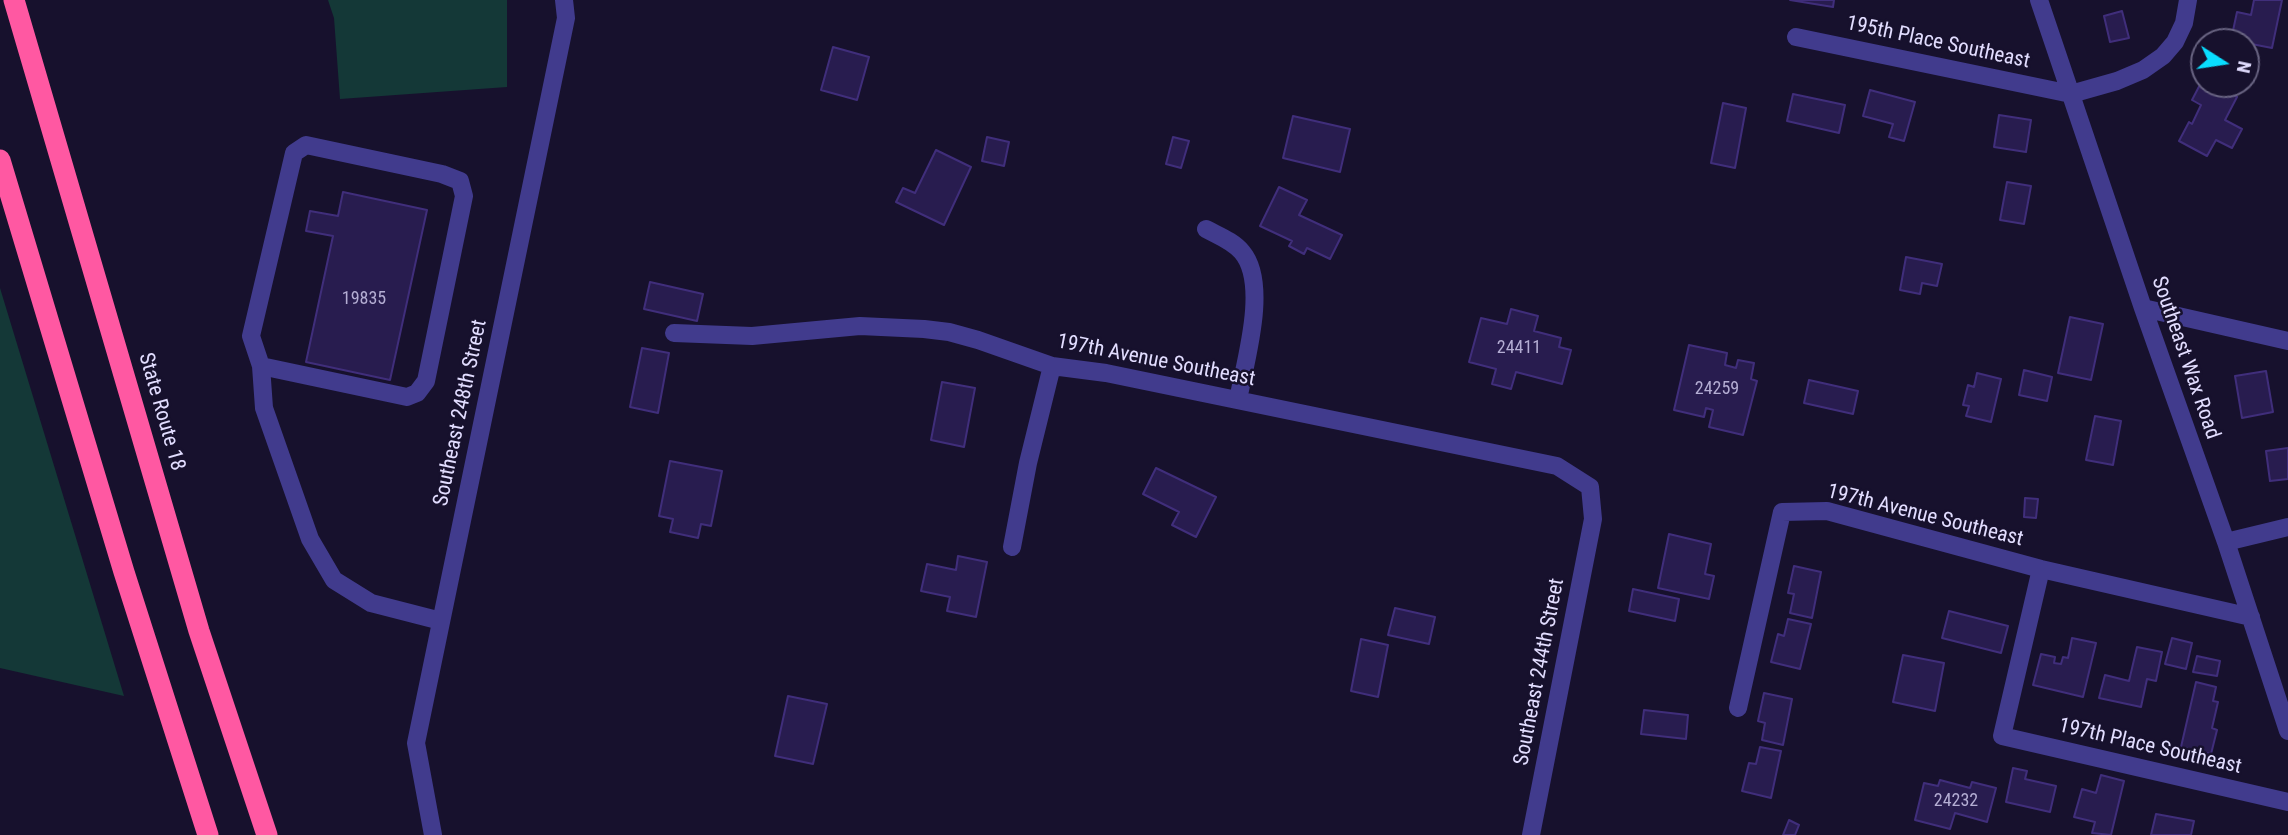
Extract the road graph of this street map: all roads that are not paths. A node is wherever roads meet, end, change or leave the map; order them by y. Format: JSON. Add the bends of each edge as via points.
{"nodes":[{"id":1,"x":14,"y":0,"type":"edge"},
{"id":2,"x":564,"y":0,"type":"edge"},
{"id":3,"x":2039,"y":0,"type":"edge"},
{"id":4,"x":2188,"y":0,"type":"edge"},
{"id":5,"x":1796,"y":37,"type":"dead end"},
{"id":6,"x":2071,"y":94,"type":"junction"},
{"id":7,"x":0,"y":160,"type":"edge"},
{"id":8,"x":1206,"y":229,"type":"dead end"},
{"id":9,"x":2143,"y":309,"type":"junction"},
{"id":10,"x":674,"y":333,"type":"dead end"},
{"id":11,"x":2288,"y":341,"type":"edge"},
{"id":12,"x":261,"y":366,"type":"junction"},
{"id":13,"x":1052,"y":366,"type":"junction"},
{"id":14,"x":1238,"y":400,"type":"junction"},
{"id":15,"x":1593,"y":519,"type":"joint"},
{"id":16,"x":2288,"y":527,"type":"edge"},
{"id":17,"x":2226,"y":542,"type":"junction"},
{"id":18,"x":1012,"y":547,"type":"dead end"},
{"id":19,"x":2041,"y":569,"type":"junction"},
{"id":20,"x":2251,"y":617,"type":"junction"},
{"id":21,"x":441,"y":621,"type":"junction"},
{"id":22,"x":1738,"y":708,"type":"dead end"},
{"id":23,"x":2288,"y":731,"type":"edge"},
{"id":24,"x":2288,"y":802,"type":"edge"},
{"id":25,"x":208,"y":835,"type":"edge"},
{"id":26,"x":267,"y":835,"type":"edge"},
{"id":27,"x":433,"y":835,"type":"edge"},
{"id":28,"x":1531,"y":835,"type":"edge"}],
"edges":[{"from":1,"to":26,"type":"highway","name":"State Route 18","via":[[199,631]]},
{"from":2,"to":21,"type":"street","name":"Southeast 248th Street","via":[[566,18]]},
{"from":3,"to":6,"type":"street","name":"Southeast Wax Road"},
{"from":4,"to":6,"type":"street","via":[[2184,23],[2163,56],[2117,81]]},
{"from":5,"to":6,"type":"street","name":"195th Place Southeast"},
{"from":6,"to":9,"type":"street","name":"Southeast Wax Road"},
{"from":7,"to":25,"type":"highway"},
{"from":8,"to":14,"type":"street","via":[[1245,255],[1255,285]]},
{"from":9,"to":11,"type":"street"},
{"from":9,"to":17,"type":"street","name":"Southeast Wax Road"},
{"from":10,"to":13,"type":"street","name":"197th Avenue Southeast","via":[[752,336],[860,326],[924,329],[978,340]]},
{"from":12,"to":12,"type":"street","via":[[407,397],[417,393],[426,381],[464,196],[460,181],[306,145],[294,153],[251,336]]},
{"from":12,"to":21,"type":"street","via":[[264,408],[310,539],[334,580],[371,603]]},
{"from":13,"to":14,"type":"street","name":"197th Avenue Southeast"},
{"from":13,"to":18,"type":"street"},
{"from":14,"to":15,"type":"street","name":"197th Avenue Southeast","via":[[1557,466],[1590,487]]},
{"from":15,"to":28,"type":"street","name":"Southeast 244th Street"},
{"from":16,"to":17,"type":"street"},
{"from":17,"to":20,"type":"street","name":"Southeast Wax Road"},
{"from":19,"to":20,"type":"street","name":"197th Avenue Southeast"},
{"from":19,"to":22,"type":"street","name":"197th Avenue Southeast","via":[[1827,511],[1782,512]]},
{"from":19,"to":24,"type":"street","name":"197th Place Southeast","via":[[2002,736]]},
{"from":20,"to":23,"type":"street","name":"Southeast Wax Road"},
{"from":21,"to":27,"type":"street","name":"Southeast 248th Street","via":[[415,743]]}]}
